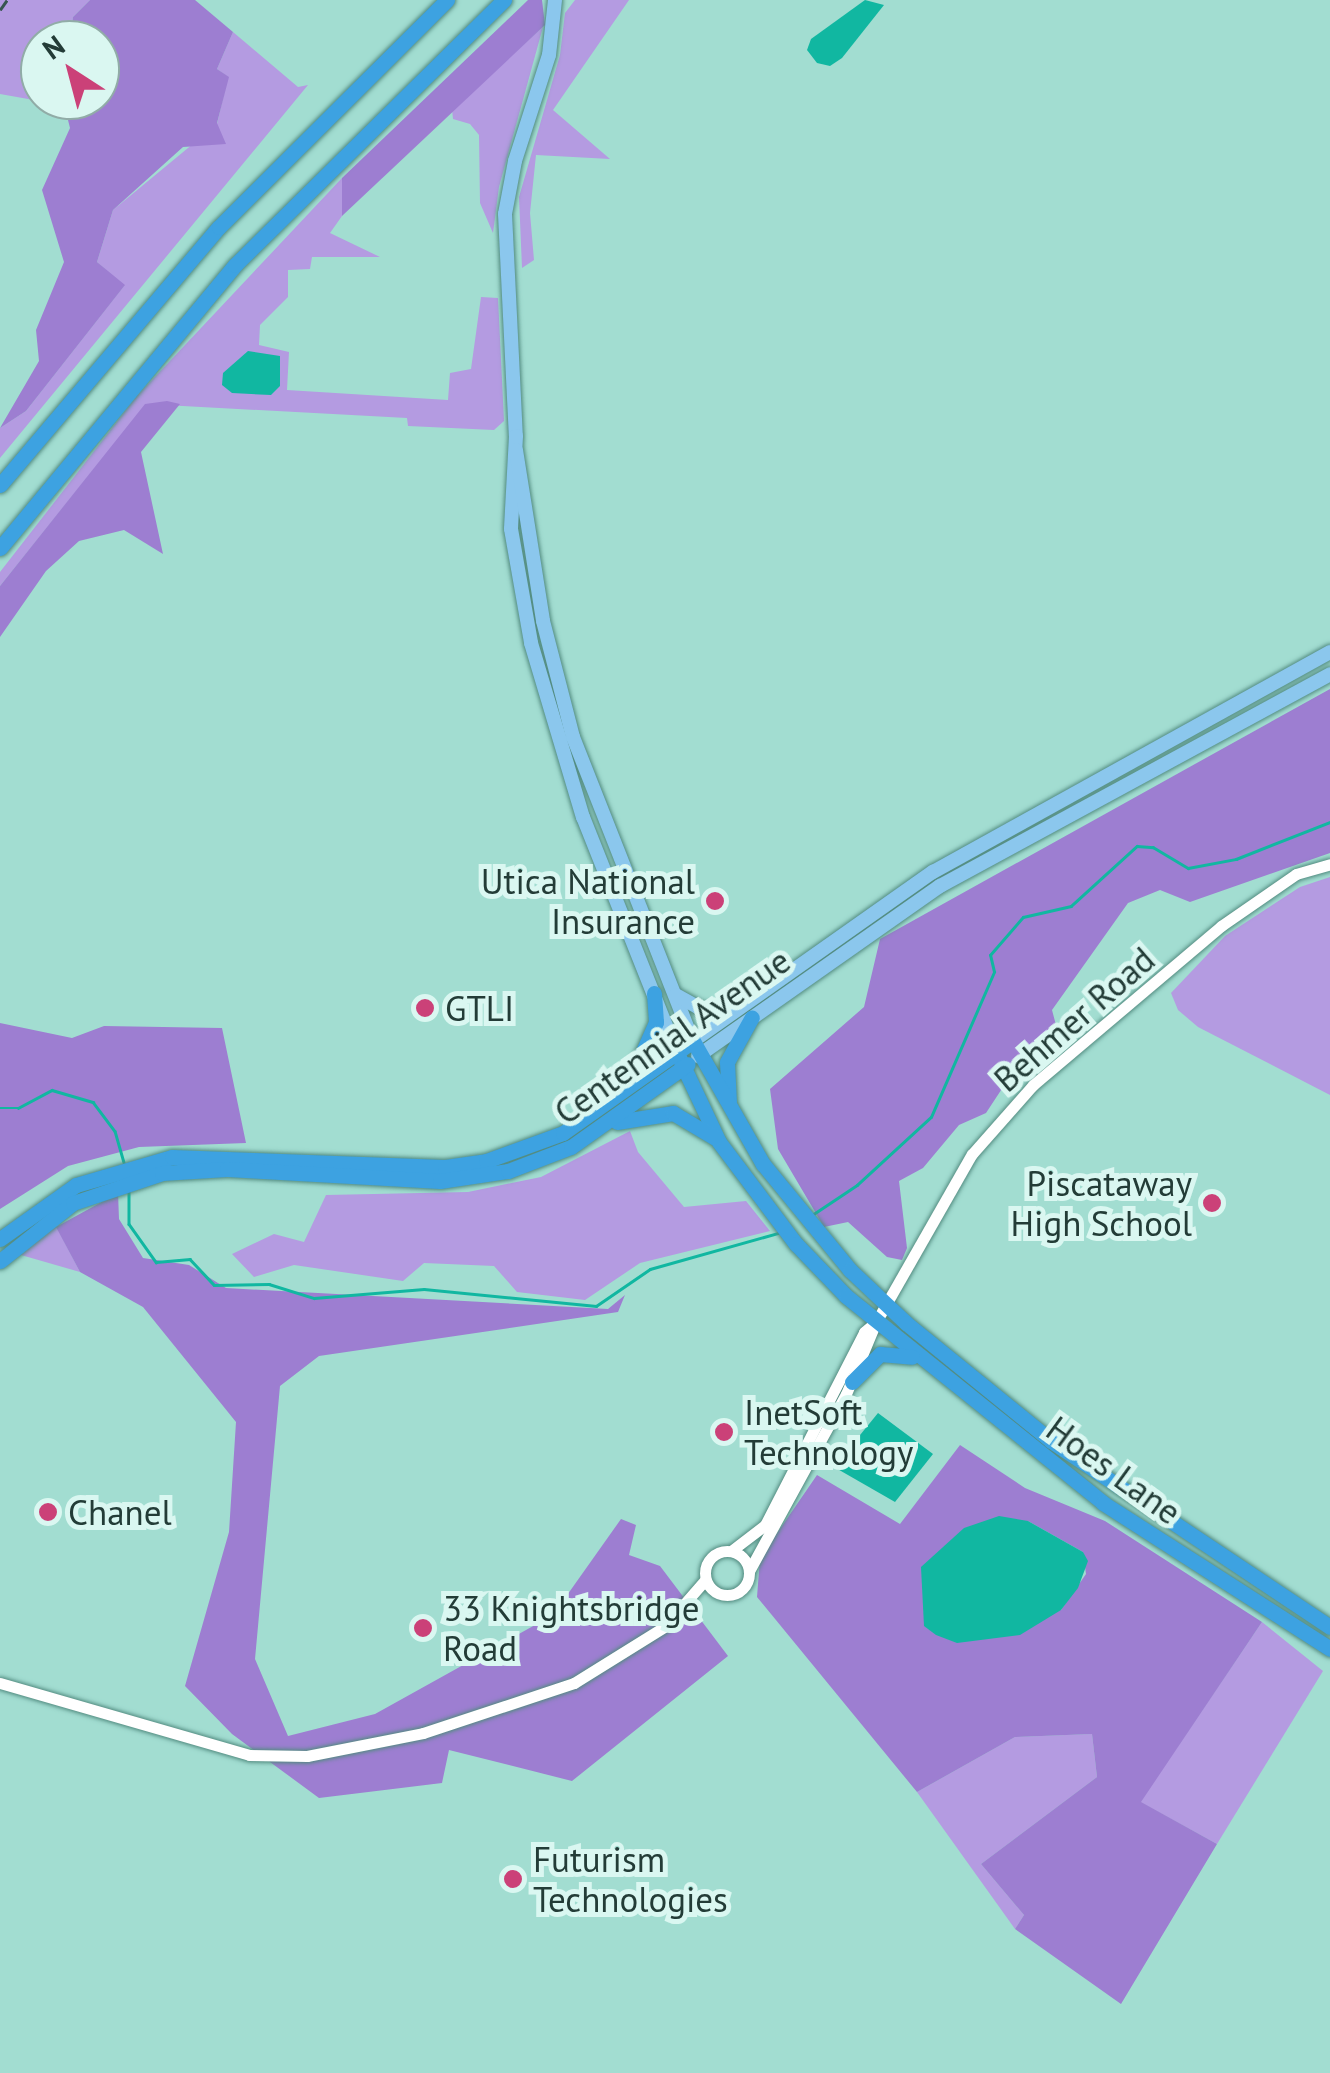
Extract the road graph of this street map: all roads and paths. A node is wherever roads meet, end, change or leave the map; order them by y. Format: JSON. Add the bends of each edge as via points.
{"nodes":[{"id":1,"x":448,"y":0,"type":"edge"},
{"id":2,"x":504,"y":0,"type":"edge"},
{"id":3,"x":555,"y":0,"type":"edge"},
{"id":4,"x":516,"y":450,"type":"junction"},
{"id":5,"x":0,"y":485,"type":"edge"},
{"id":6,"x":0,"y":548,"type":"edge"},
{"id":7,"x":1330,"y":652,"type":"edge"},
{"id":8,"x":1330,"y":674,"type":"edge"},
{"id":9,"x":1330,"y":864,"type":"edge"},
{"id":10,"x":672,"y":992,"type":"junction"},
{"id":11,"x":654,"y":993,"type":"junction"},
{"id":12,"x":748,"y":1010,"type":"junction"},
{"id":13,"x":696,"y":1048,"type":"junction"},
{"id":14,"x":680,"y":1060,"type":"junction"},
{"id":15,"x":623,"y":1092,"type":"junction"},
{"id":16,"x":732,"y":1117,"type":"junction"},
{"id":17,"x":599,"y":1128,"type":"junction"},
{"id":18,"x":719,"y":1142,"type":"junction"},
{"id":19,"x":135,"y":1172,"type":"junction"},
{"id":20,"x":115,"y":1177,"type":"junction"},
{"id":21,"x":28,"y":1215,"type":"junction"},
{"id":22,"x":0,"y":1227,"type":"edge"},
{"id":23,"x":0,"y":1238,"type":"edge"},
{"id":24,"x":0,"y":1260,"type":"edge"},
{"id":25,"x":886,"y":1305,"type":"junction"},
{"id":26,"x":876,"y":1322,"type":"junction"},
{"id":27,"x":920,"y":1360,"type":"junction"},
{"id":28,"x":852,"y":1382,"type":"junction"},
{"id":29,"x":731,"y":1551,"type":"junction"},
{"id":30,"x":750,"y":1570,"type":"junction"},
{"id":31,"x":706,"y":1580,"type":"junction"},
{"id":32,"x":720,"y":1594,"type":"junction"},
{"id":33,"x":684,"y":1610,"type":"junction"},
{"id":34,"x":1330,"y":1626,"type":"edge"},
{"id":35,"x":1330,"y":1648,"type":"edge"},
{"id":36,"x":0,"y":1683,"type":"edge"}],
"edges":[{"from":1,"to":5,"type":"highway","via":[[230,214]]},
{"from":2,"to":6,"type":"highway","via":[[236,264]]},
{"from":3,"to":4,"type":"main road","via":[[550,55],[515,160],[506,214]]},
{"from":4,"to":10,"type":"main road","via":[[543,620],[573,737]]},
{"from":4,"to":11,"type":"main road","via":[[511,527],[531,643],[583,818]]},
{"from":7,"to":12,"type":"main road","name":"Centennial Avenue","via":[[932,872]]},
{"from":8,"to":12,"type":"main road","name":"Centennial Avenue","via":[[940,886]]},
{"from":9,"to":25,"type":"street","name":"Behmer Road","via":[[1296,874],[1230,918],[1033,1085],[965,1164]]},
{"from":10,"to":12,"type":"main road","via":[[703,1010]]},
{"from":10,"to":13,"type":"main road"},
{"from":11,"to":14,"type":"main road"},
{"from":11,"to":15,"type":"highway","via":[[656,1022]]},
{"from":12,"to":13,"type":"main road","name":"Centennial Avenue"},
{"from":12,"to":16,"type":"highway","via":[[727,1062]]},
{"from":13,"to":14,"type":"highway","name":"Centennial Avenue"},
{"from":13,"to":16,"type":"highway","name":"Hoes Lane"},
{"from":14,"to":15,"type":"highway","name":"Centennial Avenue"},
{"from":14,"to":17,"type":"highway","name":"Centennial Avenue"},
{"from":14,"to":18,"type":"highway"},
{"from":15,"to":19,"type":"highway","name":"Centennial Avenue","via":[[564,1133],[486,1161],[445,1167],[202,1154]]},
{"from":16,"to":25,"type":"highway","name":"Hoes Lane","via":[[818,1232]]},
{"from":17,"to":18,"type":"highway","via":[[656,1111],[689,1118]]},
{"from":17,"to":19,"type":"highway","name":"Centennial Avenue","via":[[540,1161],[476,1178],[399,1181],[194,1168]]},
{"from":18,"to":26,"type":"highway","name":"Hoes Lane","via":[[796,1244]]},
{"from":19,"to":20,"type":"highway","name":"Centennial Avenue"},
{"from":20,"to":21,"type":"highway","name":"Centennial Avenue"},
{"from":20,"to":24,"type":"highway","name":"Centennial Avenue"},
{"from":21,"to":22,"type":"highway"},
{"from":21,"to":23,"type":"highway","name":"Centennial Avenue"},
{"from":25,"to":26,"type":"street","name":"Behmer Road"},
{"from":25,"to":34,"type":"highway","name":"Hoes Lane","via":[[1051,1441]]},
{"from":26,"to":27,"type":"highway","name":"Hoes Lane"},
{"from":26,"to":28,"type":"street"},
{"from":26,"to":29,"type":"street","via":[[864,1332],[765,1525]]},
{"from":27,"to":28,"type":"highway","via":[[880,1354]]},
{"from":27,"to":35,"type":"highway","name":"Hoes Lane","via":[[1103,1503]]},
{"from":28,"to":30,"type":"street"},
{"from":29,"to":30,"type":"street"},
{"from":29,"to":31,"type":"street","via":[[708,1560]]},
{"from":30,"to":32,"type":"street","via":[[743,1589]]},
{"from":31,"to":32,"type":"street"},
{"from":31,"to":33,"type":"street"},
{"from":32,"to":33,"type":"street"},
{"from":33,"to":36,"type":"street","via":[[636,1649],[568,1685],[423,1733],[307,1756],[249,1756]]}]}
